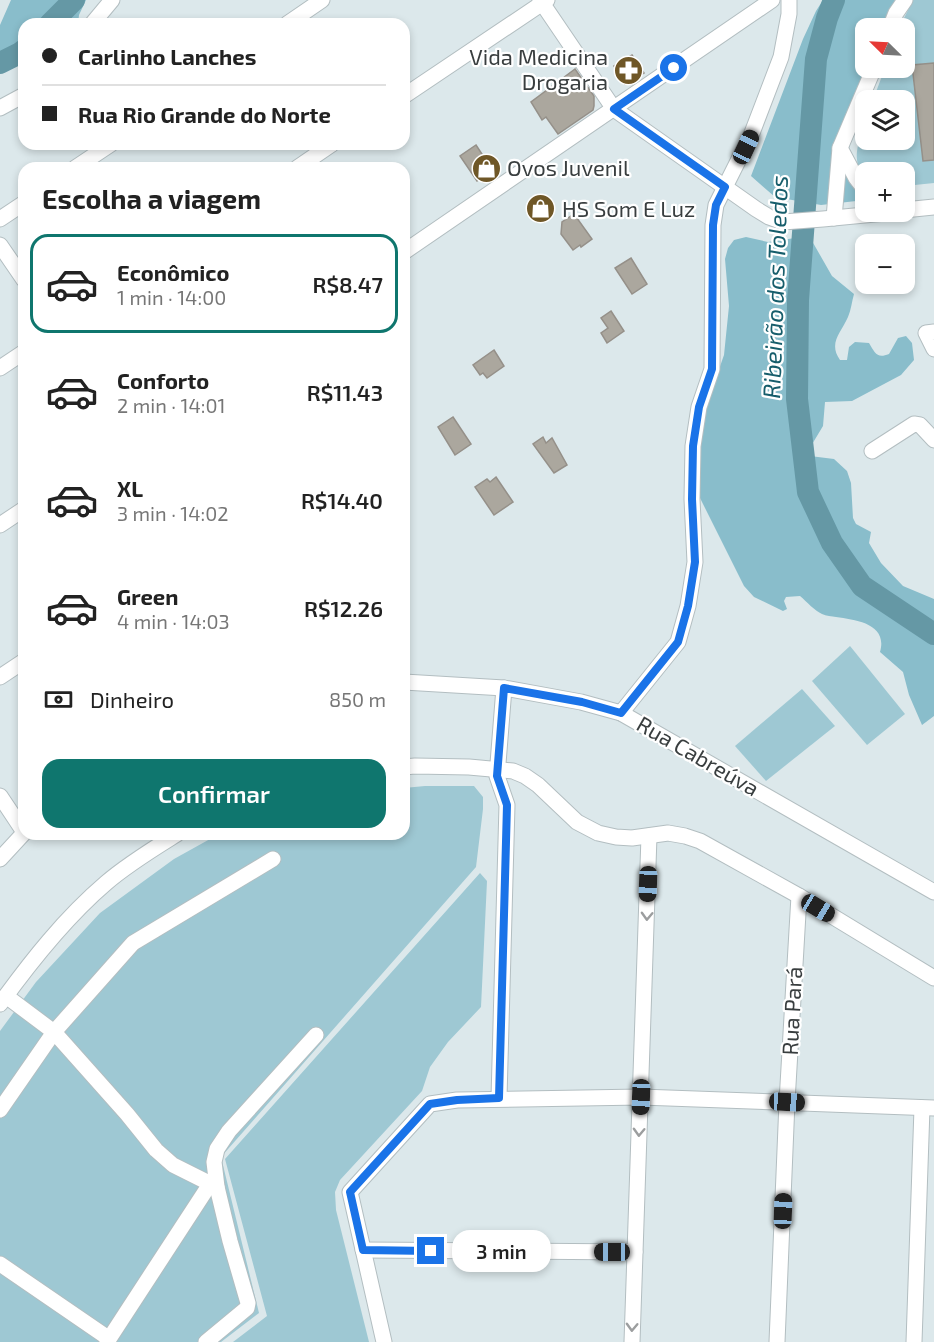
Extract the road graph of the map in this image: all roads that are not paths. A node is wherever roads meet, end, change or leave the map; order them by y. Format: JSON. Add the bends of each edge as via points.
{"nodes":[{"id":1,"x":112,"y":0,"type":"edge"},
{"id":2,"x":322,"y":0,"type":"edge"},
{"id":3,"x":772,"y":0,"type":"edge"},
{"id":4,"x":789,"y":0,"type":"edge"},
{"id":5,"x":905,"y":0,"type":"edge"},
{"id":6,"x":543,"y":1,"type":"edge"},
{"id":7,"x":97,"y":18,"type":"edge"},
{"id":8,"x":296,"y":18,"type":"edge"},
{"id":9,"x":894,"y":18,"type":"edge"},
{"id":10,"x":870,"y":78,"type":"edge"},
{"id":11,"x":410,"y":92,"type":"edge"},
{"id":12,"x":18,"y":98,"type":"edge"},
{"id":13,"x":0,"y":108,"type":"edge"},
{"id":14,"x":614,"y":109,"type":"junction"},
{"id":15,"x":840,"y":148,"type":"junction"},
{"id":16,"x":102,"y":150,"type":"edge"},
{"id":17,"x":323,"y":150,"type":"edge"},
{"id":18,"x":84,"y":162,"type":"edge"},
{"id":19,"x":306,"y":162,"type":"edge"},
{"id":20,"x":855,"y":176,"type":"edge"},
{"id":21,"x":725,"y":187,"type":"junction"},
{"id":22,"x":18,"y":207,"type":"edge"},
{"id":23,"x":934,"y":207,"type":"edge"},
{"id":24,"x":915,"y":209,"type":"edge"},
{"id":25,"x":855,"y":215,"type":"edge"},
{"id":26,"x":829,"y":218,"type":"junction"},
{"id":27,"x":0,"y":219,"type":"edge"},
{"id":28,"x":0,"y":244,"type":"edge"},
{"id":29,"x":410,"y":248,"type":"edge"},
{"id":30,"x":18,"y":271,"type":"edge"},
{"id":31,"x":930,"y":332,"type":"edge"},
{"id":32,"x":934,"y":349,"type":"edge"},
{"id":33,"x":18,"y":356,"type":"edge"},
{"id":34,"x":0,"y":368,"type":"edge"},
{"id":35,"x":934,"y":441,"type":"edge"},
{"id":36,"x":872,"y":451,"type":"dead end"},
{"id":37,"x":18,"y":513,"type":"edge"},
{"id":38,"x":0,"y":525,"type":"edge"},
{"id":39,"x":18,"y":666,"type":"edge"},
{"id":40,"x":0,"y":677,"type":"edge"},
{"id":41,"x":410,"y":682,"type":"edge"},
{"id":42,"x":504,"y":688,"type":"junction"},
{"id":43,"x":621,"y":713,"type":"junction"},
{"id":44,"x":410,"y":767,"type":"edge"},
{"id":45,"x":497,"y":770,"type":"junction"},
{"id":46,"x":0,"y":796,"type":"edge"},
{"id":47,"x":18,"y":823,"type":"edge"},
{"id":48,"x":649,"y":836,"type":"junction"},
{"id":49,"x":18,"y":839,"type":"edge"},
{"id":50,"x":167,"y":840,"type":"edge"},
{"id":51,"x":0,"y":859,"type":"edge"},
{"id":52,"x":273,"y":859,"type":"dead end"},
{"id":53,"x":934,"y":892,"type":"edge"},
{"id":54,"x":799,"y":896,"type":"junction"},
{"id":55,"x":934,"y":978,"type":"edge"},
{"id":56,"x":3,"y":1000,"type":"edge"},
{"id":57,"x":54,"y":1032,"type":"junction"},
{"id":58,"x":316,"y":1035,"type":"dead end"},
{"id":59,"x":641,"y":1097,"type":"junction"},
{"id":60,"x":499,"y":1098,"type":"junction"},
{"id":61,"x":787,"y":1102,"type":"junction"},
{"id":62,"x":928,"y":1108,"type":"edge"},
{"id":63,"x":0,"y":1110,"type":"edge"},
{"id":64,"x":214,"y":1185,"type":"junction"},
{"id":65,"x":363,"y":1250,"type":"junction"},
{"id":66,"x":634,"y":1252,"type":"junction"},
{"id":67,"x":0,"y":1264,"type":"edge"},
{"id":68,"x":108,"y":1340,"type":"edge"},
{"id":69,"x":206,"y":1342,"type":"edge"},
{"id":70,"x":384,"y":1342,"type":"edge"},
{"id":71,"x":632,"y":1342,"type":"edge"},
{"id":72,"x":777,"y":1342,"type":"edge"},
{"id":73,"x":914,"y":1342,"type":"edge"}],
"edges":[{"from":1,"to":7,"type":"street"},
{"from":2,"to":8,"type":"street"},
{"from":3,"to":14,"type":"street"},
{"from":4,"to":21,"type":"street","via":[[781,57],[752,133]]},
{"from":5,"to":9,"type":"street"},
{"from":6,"to":11,"type":"street"},
{"from":6,"to":14,"type":"street"},
{"from":10,"to":15,"type":"street"},
{"from":12,"to":13,"type":"street"},
{"from":14,"to":21,"type":"street"},
{"from":14,"to":29,"type":"street"},
{"from":15,"to":20,"type":"street"},
{"from":15,"to":26,"type":"street"},
{"from":16,"to":18,"type":"street"},
{"from":17,"to":19,"type":"street"},
{"from":21,"to":26,"type":"street","via":[[756,210],[783,222]]},
{"from":21,"to":43,"type":"street","via":[[716,205],[713,225],[712,369],[699,407],[693,446],[695,562],[688,606],[678,642]]},
{"from":22,"to":27,"type":"street"},
{"from":23,"to":24,"type":"street"},
{"from":25,"to":26,"type":"street"},
{"from":28,"to":30,"type":"street"},
{"from":31,"to":32,"type":"street"},
{"from":33,"to":34,"type":"street"},
{"from":35,"to":36,"type":"street","via":[[920,425],[914,424]]},
{"from":37,"to":38,"type":"street"},
{"from":39,"to":40,"type":"street"},
{"from":41,"to":42,"type":"street","name":"Rua Cabreúva"},
{"from":42,"to":43,"type":"street","name":"Rua Cabreúva"},
{"from":42,"to":45,"type":"street"},
{"from":43,"to":53,"type":"street","name":"Rua Cabreúva"},
{"from":44,"to":45,"type":"street"},
{"from":45,"to":48,"type":"street","via":[[525,776],[577,822],[598,833]]},
{"from":45,"to":60,"type":"street","via":[[507,805]]},
{"from":46,"to":47,"type":"street"},
{"from":48,"to":54,"type":"street","via":[[668,833],[700,841]]},
{"from":48,"to":59,"type":"street","one_way":true},
{"from":49,"to":51,"type":"street"},
{"from":50,"to":56,"type":"street","via":[[106,883],[71,916]]},
{"from":52,"to":57,"type":"street","via":[[133,943]]},
{"from":54,"to":55,"type":"street"},
{"from":54,"to":61,"type":"street","name":"Rua Pará"},
{"from":56,"to":57,"type":"street"},
{"from":57,"to":63,"type":"street"},
{"from":57,"to":64,"type":"street","via":[[156,1150],[173,1165]]},
{"from":58,"to":64,"type":"street","via":[[229,1131],[217,1149]]},
{"from":59,"to":60,"type":"street"},
{"from":59,"to":61,"type":"street"},
{"from":59,"to":66,"type":"street","one_way":true},
{"from":60,"to":65,"type":"street","via":[[430,1104],[350,1192]]},
{"from":61,"to":62,"type":"street"},
{"from":61,"to":72,"type":"street","name":"Rua Pará"},
{"from":62,"to":73,"type":"street"},
{"from":64,"to":68,"type":"street"},
{"from":64,"to":69,"type":"street","via":[[248,1303]]},
{"from":65,"to":66,"type":"street"},
{"from":65,"to":70,"type":"street"},
{"from":66,"to":71,"type":"street","one_way":true},
{"from":67,"to":68,"type":"street"}]}
